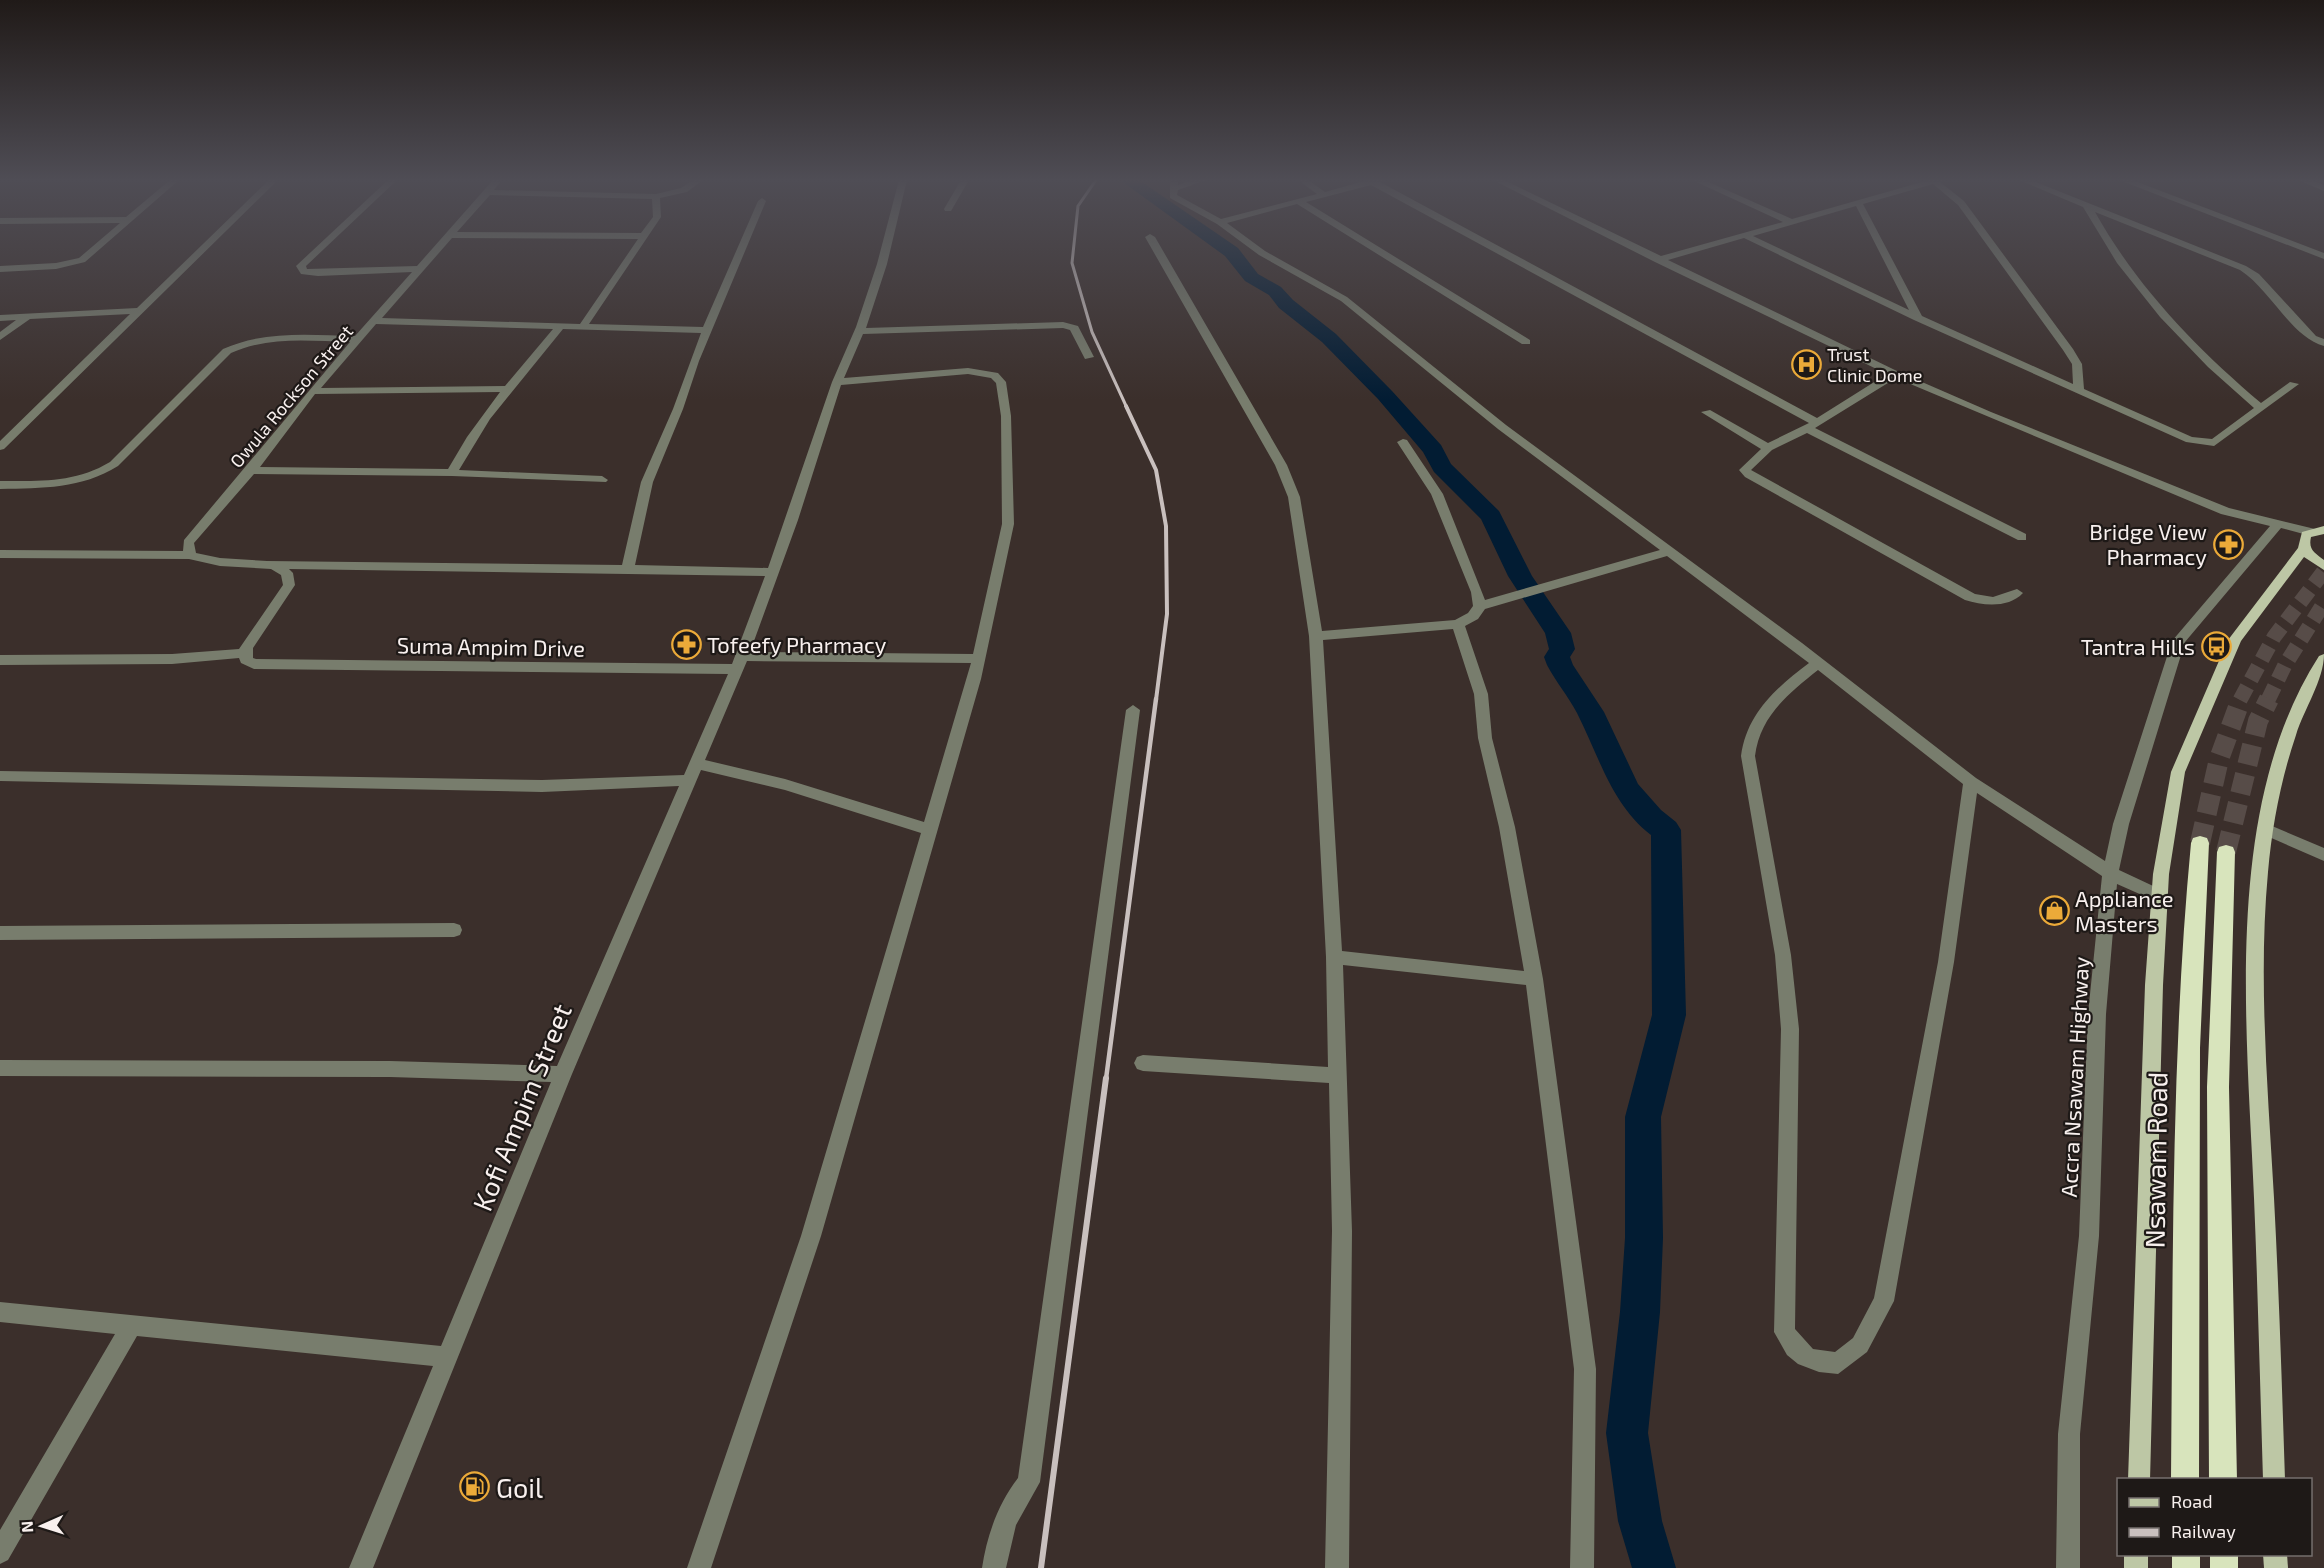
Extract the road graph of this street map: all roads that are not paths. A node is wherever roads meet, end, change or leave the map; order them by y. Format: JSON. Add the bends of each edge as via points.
{"nodes":[{"id":1,"x":90,"y":253,"type":"edge"},
{"id":2,"x":201,"y":253,"type":"edge"},
{"id":3,"x":315,"y":253,"type":"edge"},
{"id":4,"x":434,"y":253,"type":"edge"},
{"id":5,"x":632,"y":253,"type":"edge"},
{"id":6,"x":740,"y":253,"type":"edge"},
{"id":7,"x":885,"y":253,"type":"edge"},
{"id":8,"x":1159,"y":253,"type":"edge"},
{"id":9,"x":1262,"y":253,"type":"edge"},
{"id":10,"x":1382,"y":253,"type":"edge"},
{"id":11,"x":1508,"y":253,"type":"edge"},
{"id":12,"x":1644,"y":253,"type":"edge"},
{"id":13,"x":1683,"y":253,"type":"edge"},
{"id":14,"x":1782,"y":253,"type":"edge"},
{"id":15,"x":1884,"y":253,"type":"edge"},
{"id":16,"x":1997,"y":253,"type":"edge"},
{"id":17,"x":2116,"y":253,"type":"edge"},
{"id":18,"x":2206,"y":253,"type":"edge"},
{"id":19,"x":1658,"y":260,"type":"junction"},
{"id":20,"x":0,"y":269,"type":"edge"},
{"id":21,"x":421,"y":269,"type":"junction"},
{"id":22,"x":138,"y":311,"type":"junction"},
{"id":23,"x":27,"y":317,"type":"junction"},
{"id":24,"x":0,"y":318,"type":"edge"},
{"id":25,"x":1918,"y":318,"type":"junction"},
{"id":26,"x":376,"y":321,"type":"junction"},
{"id":27,"x":561,"y":325,"type":"junction"},
{"id":28,"x":583,"y":327,"type":"junction"},
{"id":29,"x":707,"y":330,"type":"junction"},
{"id":30,"x":860,"y":331,"type":"junction"},
{"id":31,"x":0,"y":337,"type":"edge"},
{"id":32,"x":358,"y":339,"type":"junction"},
{"id":33,"x":1526,"y":342,"type":"dead end"},
{"id":34,"x":2324,"y":343,"type":"edge"},
{"id":35,"x":1089,"y":357,"type":"dead end"},
{"id":36,"x":1895,"y":374,"type":"junction"},
{"id":37,"x":837,"y":382,"type":"junction"},
{"id":38,"x":2294,"y":384,"type":"dead end"},
{"id":39,"x":510,"y":389,"type":"junction"},
{"id":40,"x":2079,"y":390,"type":"junction"},
{"id":41,"x":312,"y":391,"type":"junction"},
{"id":42,"x":2261,"y":408,"type":"junction"},
{"id":43,"x":1706,"y":412,"type":"dead end"},
{"id":44,"x":1817,"y":423,"type":"junction"},
{"id":45,"x":1806,"y":428,"type":"junction"},
{"id":46,"x":1403,"y":442,"type":"dead end"},
{"id":47,"x":0,"y":447,"type":"edge"},
{"id":48,"x":1768,"y":448,"type":"junction"},
{"id":49,"x":251,"y":470,"type":"junction"},
{"id":50,"x":452,"y":473,"type":"junction"},
{"id":51,"x":602,"y":480,"type":"dead end"},
{"id":52,"x":0,"y":484,"type":"edge"},
{"id":53,"x":2271,"y":525,"type":"junction"},
{"id":54,"x":2320,"y":530,"type":"edge"},
{"id":55,"x":2022,"y":537,"type":"dead end"},
{"id":56,"x":2303,"y":546,"type":"junction"},
{"id":57,"x":1667,"y":552,"type":"junction"},
{"id":58,"x":0,"y":554,"type":"edge"},
{"id":59,"x":190,"y":555,"type":"junction"},
{"id":60,"x":272,"y":564,"type":"junction"},
{"id":61,"x":2324,"y":566,"type":"edge"},
{"id":62,"x":628,"y":567,"type":"junction"},
{"id":63,"x":770,"y":573,"type":"junction"},
{"id":64,"x":2017,"y":593,"type":"dead end"},
{"id":65,"x":1480,"y":606,"type":"junction"},
{"id":66,"x":1458,"y":624,"type":"junction"},
{"id":67,"x":1316,"y":636,"type":"junction"},
{"id":68,"x":246,"y":656,"type":"junction"},
{"id":69,"x":978,"y":659,"type":"junction"},
{"id":70,"x":2324,"y":659,"type":"edge"},
{"id":71,"x":0,"y":660,"type":"edge"},
{"id":72,"x":739,"y":662,"type":"junction"},
{"id":73,"x":1818,"y":663,"type":"junction"},
{"id":74,"x":1133,"y":710,"type":"dead end"},
{"id":75,"x":692,"y":772,"type":"junction"},
{"id":76,"x":0,"y":776,"type":"edge"},
{"id":77,"x":1971,"y":782,"type":"junction"},
{"id":78,"x":2265,"y":829,"type":"junction"},
{"id":79,"x":930,"y":830,"type":"junction"},
{"id":80,"x":2200,"y":843,"type":"tunnel mouth"},
{"id":81,"x":2226,"y":852,"type":"tunnel mouth"},
{"id":82,"x":2324,"y":855,"type":"edge"},
{"id":83,"x":2110,"y":873,"type":"junction"},
{"id":84,"x":2160,"y":897,"type":"junction"},
{"id":85,"x":454,"y":930,"type":"dead end"},
{"id":86,"x":0,"y":933,"type":"edge"},
{"id":87,"x":1334,"y":957,"type":"junction"},
{"id":88,"x":1534,"y":979,"type":"junction"},
{"id":89,"x":1143,"y":1063,"type":"dead end"},
{"id":90,"x":0,"y":1068,"type":"edge"},
{"id":91,"x":563,"y":1074,"type":"junction"},
{"id":92,"x":1338,"y":1076,"type":"junction"},
{"id":93,"x":0,"y":1312,"type":"edge"},
{"id":94,"x":131,"y":1326,"type":"junction"},
{"id":95,"x":448,"y":1358,"type":"junction"},
{"id":96,"x":2139,"y":1478,"type":"edge"},
{"id":97,"x":2185,"y":1478,"type":"edge"},
{"id":98,"x":2223,"y":1478,"type":"edge"},
{"id":99,"x":2274,"y":1478,"type":"edge"},
{"id":100,"x":0,"y":1552,"type":"edge"},
{"id":101,"x":361,"y":1568,"type":"edge"},
{"id":102,"x":699,"y":1568,"type":"edge"},
{"id":103,"x":994,"y":1568,"type":"edge"},
{"id":104,"x":1337,"y":1568,"type":"edge"},
{"id":105,"x":1582,"y":1568,"type":"edge"},
{"id":106,"x":2068,"y":1568,"type":"edge"}],
"edges":[{"from":1,"to":20,"type":"street","via":[[71,265]]},
{"from":2,"to":22,"type":"street"},
{"from":3,"to":21,"type":"street","via":[[301,266],[304,272]]},
{"from":4,"to":21,"type":"street","name":"Owula Rockson Street"},
{"from":5,"to":28,"type":"street"},
{"from":6,"to":29,"type":"street"},
{"from":7,"to":30,"type":"street","name":"Kofi Ampim Street"},
{"from":8,"to":67,"type":"street","via":[[1281,465],[1294,497]]},
{"from":9,"to":57,"type":"street","via":[[1344,299],[1434,374]]},
{"from":10,"to":33,"type":"street"},
{"from":11,"to":44,"type":"street"},
{"from":12,"to":19,"type":"street"},
{"from":13,"to":19,"type":"street"},
{"from":14,"to":25,"type":"street"},
{"from":15,"to":25,"type":"street"},
{"from":16,"to":40,"type":"street","via":[[2077,364]]},
{"from":17,"to":42,"type":"street","via":[[2156,305],[2238,390]]},
{"from":18,"to":34,"type":"street","via":[[2256,276],[2312,338]]},
{"from":19,"to":36,"type":"street"},
{"from":21,"to":26,"type":"street","name":"Owula Rockson Street"},
{"from":22,"to":23,"type":"street"},
{"from":22,"to":47,"type":"street"},
{"from":23,"to":24,"type":"street"},
{"from":23,"to":31,"type":"street"},
{"from":25,"to":40,"type":"street"},
{"from":26,"to":27,"type":"street"},
{"from":26,"to":32,"type":"street","name":"Owula Rockson Street"},
{"from":27,"to":28,"type":"street"},
{"from":27,"to":39,"type":"street"},
{"from":28,"to":29,"type":"street"},
{"from":29,"to":62,"type":"street","via":[[647,482]]},
{"from":30,"to":35,"type":"street","via":[[1063,325],[1074,328]]},
{"from":30,"to":37,"type":"street","name":"Kofi Ampim Street"},
{"from":32,"to":41,"type":"street","name":"Owula Rockson Street"},
{"from":32,"to":52,"type":"street","via":[[264,339],[236,346],[114,464],[95,477],[71,484]]},
{"from":36,"to":44,"type":"street"},
{"from":36,"to":53,"type":"street","via":[[2165,488]]},
{"from":37,"to":63,"type":"street","name":"Kofi Ampim Street","via":[[792,520]]},
{"from":37,"to":69,"type":"street","via":[[968,371],[994,375],[1001,382],[1006,416],[1008,524]]},
{"from":38,"to":42,"type":"street"},
{"from":39,"to":41,"type":"street"},
{"from":39,"to":50,"type":"street","via":[[469,443]]},
{"from":40,"to":42,"type":"street","via":[[2204,443],[2214,443]]},
{"from":41,"to":49,"type":"street","name":"Owula Rockson Street"},
{"from":43,"to":48,"type":"street"},
{"from":44,"to":45,"type":"street"},
{"from":45,"to":48,"type":"street"},
{"from":45,"to":55,"type":"street"},
{"from":46,"to":65,"type":"street","via":[[1437,494]]},
{"from":48,"to":64,"type":"street","via":[[1747,466],[1749,475],[1970,597],[1997,603]]},
{"from":49,"to":50,"type":"street"},
{"from":49,"to":59,"type":"street","name":"Owula Rockson Street","via":[[188,543]]},
{"from":50,"to":51,"type":"street"},
{"from":53,"to":54,"type":"street"},
{"from":53,"to":56,"type":"street"},
{"from":53,"to":83,"type":"street","name":"Accra Nsawam Highway","via":[[2179,641],[2121,824]]},
{"from":54,"to":56,"type":"main road","via":[[2303,540]]},
{"from":56,"to":61,"type":"main road"},
{"from":56,"to":84,"type":"main road","via":[[2235,640],[2178,772]]},
{"from":57,"to":65,"type":"street"},
{"from":57,"to":73,"type":"street"},
{"from":58,"to":59,"type":"street"},
{"from":59,"to":60,"type":"street","via":[[208,562]]},
{"from":60,"to":62,"type":"street"},
{"from":60,"to":68,"type":"street","via":[[287,573],[289,585]]},
{"from":62,"to":63,"type":"street"},
{"from":63,"to":72,"type":"street","name":"Kofi Ampim Street"},
{"from":65,"to":66,"type":"street","via":[[1473,616]]},
{"from":66,"to":67,"type":"street"},
{"from":66,"to":88,"type":"street","via":[[1481,694],[1485,738],[1507,827]]},
{"from":67,"to":87,"type":"street"},
{"from":68,"to":71,"type":"street","name":"Suma Ampim Drive"},
{"from":68,"to":72,"type":"street","name":"Suma Ampim Drive","via":[[254,664]]},
{"from":69,"to":72,"type":"street","name":"Suma Ampim Drive"},
{"from":69,"to":79,"type":"street"},
{"from":70,"to":78,"type":"main road","via":[[2289,729]]},
{"from":72,"to":75,"type":"street","name":"Kofi Ampim Street"},
{"from":73,"to":77,"type":"street"},
{"from":73,"to":77,"type":"street","via":[[1768,705],[1748,741],[1783,955],[1790,1029],[1785,1332],[1797,1352],[1814,1361],[1838,1363],[1860,1345],[1884,1301],[1946,962]]},
{"from":74,"to":103,"type":"street","via":[[1029,1482],[1013,1502],[1002,1529]]},
{"from":75,"to":76,"type":"street","via":[[542,786]]},
{"from":75,"to":79,"type":"street","via":[[740,771]]},
{"from":75,"to":91,"type":"street","name":"Kofi Ampim Street"},
{"from":77,"to":83,"type":"street"},
{"from":78,"to":82,"type":"street"},
{"from":78,"to":99,"type":"main road","via":[[2257,894],[2254,995]]},
{"from":79,"to":102,"type":"street","via":[[811,1236]]},
{"from":80,"to":97,"type":"highway","name":"Nsawam Road","via":[[2189,1060]]},
{"from":81,"to":98,"type":"highway","via":[[2218,1049]]},
{"from":83,"to":84,"type":"street"},
{"from":83,"to":106,"type":"street","name":"Accra Nsawam Highway","via":[[2097,1014],[2089,1236],[2069,1434]]},
{"from":84,"to":96,"type":"main road"},
{"from":85,"to":86,"type":"street"},
{"from":87,"to":88,"type":"street"},
{"from":87,"to":92,"type":"street"},
{"from":88,"to":105,"type":"street","via":[[1585,1369]]},
{"from":89,"to":92,"type":"street"},
{"from":90,"to":91,"type":"street","via":[[390,1069]]},
{"from":91,"to":95,"type":"street","name":"Kofi Ampim Street"},
{"from":92,"to":104,"type":"street","via":[[1342,1231]]},
{"from":93,"to":94,"type":"street"},
{"from":94,"to":95,"type":"street"},
{"from":94,"to":100,"type":"street"},
{"from":95,"to":101,"type":"street","name":"Kofi Ampim Street"}]}
